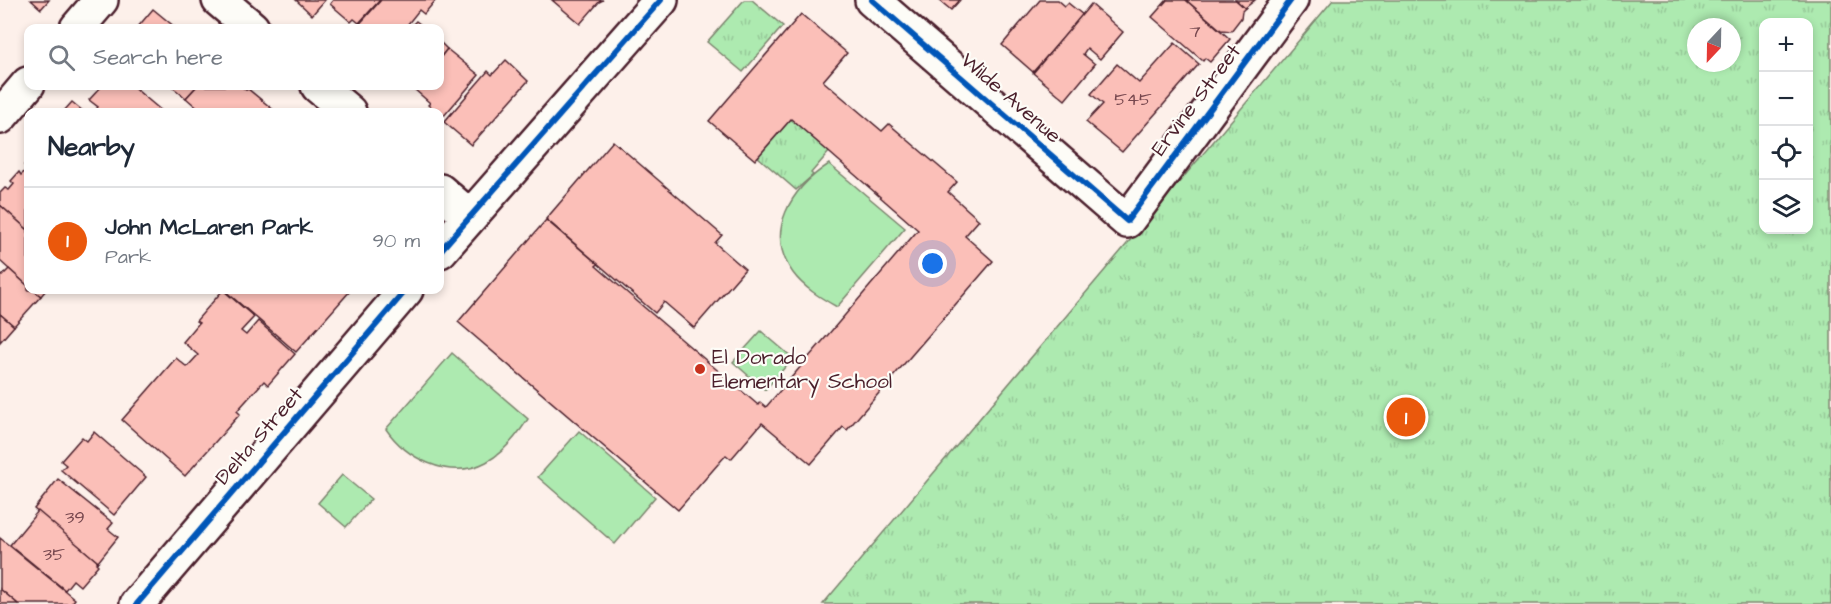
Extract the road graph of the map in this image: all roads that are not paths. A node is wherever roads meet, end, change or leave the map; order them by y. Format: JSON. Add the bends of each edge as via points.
{"nodes":[{"id":1,"x":101,"y":0,"type":"edge"},
{"id":2,"x":219,"y":0,"type":"edge"},
{"id":3,"x":661,"y":0,"type":"edge"},
{"id":4,"x":872,"y":0,"type":"edge"},
{"id":5,"x":1291,"y":0,"type":"edge"},
{"id":6,"x":80,"y":24,"type":"edge"},
{"id":7,"x":247,"y":24,"type":"edge"},
{"id":8,"x":24,"y":89,"type":"edge"},
{"id":9,"x":323,"y":90,"type":"edge"},
{"id":10,"x":344,"y":108,"type":"edge"},
{"id":11,"x":0,"y":117,"type":"edge"},
{"id":12,"x":444,"y":194,"type":"edge"},
{"id":13,"x":469,"y":216,"type":"junction"},
{"id":14,"x":1127,"y":221,"type":"joint"},
{"id":15,"x":444,"y":246,"type":"edge"},
{"id":16,"x":403,"y":294,"type":"edge"},
{"id":17,"x":166,"y":569,"type":"junction"},
{"id":18,"x":137,"y":604,"type":"edge"},
{"id":19,"x":164,"y":604,"type":"edge"}],
"edges":[{"from":1,"to":6,"type":"street"},
{"from":2,"to":7,"type":"street"},
{"from":3,"to":13,"type":"street"},
{"from":4,"to":14,"type":"street","name":"Wilde Avenue"},
{"from":5,"to":14,"type":"street","name":"Ervine Street"},
{"from":8,"to":11,"type":"street"},
{"from":9,"to":10,"type":"street"},
{"from":12,"to":13,"type":"street"},
{"from":13,"to":15,"type":"street"},
{"from":16,"to":17,"type":"street","name":"Delta Street"},
{"from":17,"to":18,"type":"street","name":"Delta Street"},
{"from":17,"to":19,"type":"street"}]}
